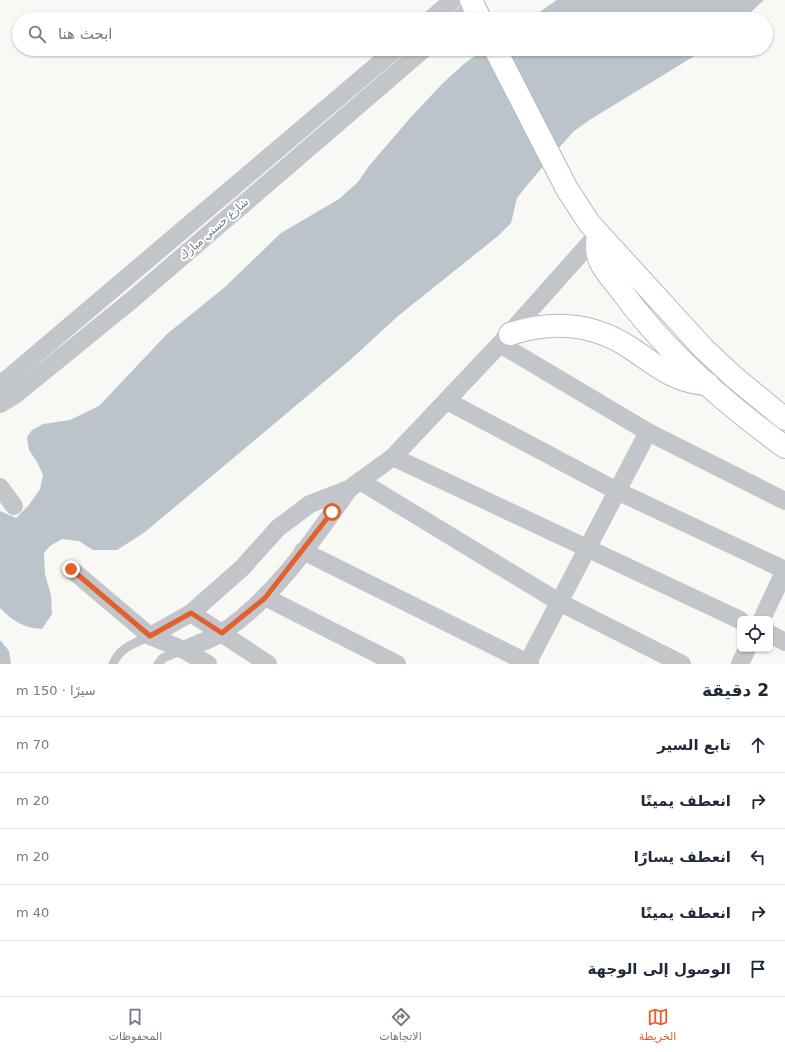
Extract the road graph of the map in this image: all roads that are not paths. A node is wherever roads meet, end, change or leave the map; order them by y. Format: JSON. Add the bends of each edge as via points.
{"nodes":[{"id":1,"x":453,"y":0,"type":"edge"},
{"id":2,"x":439,"y":12,"type":"edge"},
{"id":3,"x":388,"y":56,"type":"edge"},
{"id":4,"x":416,"y":56,"type":"edge"},
{"id":5,"x":499,"y":56,"type":"edge"},
{"id":6,"x":598,"y":234,"type":"junction"},
{"id":7,"x":505,"y":339,"type":"junction"},
{"id":8,"x":708,"y":384,"type":"junction"},
{"id":9,"x":0,"y":385,"type":"edge"},
{"id":10,"x":447,"y":401,"type":"junction"},
{"id":11,"x":0,"y":404,"type":"edge"},
{"id":12,"x":785,"y":419,"type":"edge"},
{"id":13,"x":648,"y":432,"type":"junction"},
{"id":14,"x":785,"y":447,"type":"edge"},
{"id":15,"x":394,"y":457,"type":"junction"},
{"id":16,"x":354,"y":485,"type":"junction"},
{"id":17,"x":0,"y":487,"type":"edge"},
{"id":18,"x":617,"y":491,"type":"junction"},
{"id":19,"x":785,"y":500,"type":"edge"},
{"id":20,"x":14,"y":506,"type":"dead end"},
{"id":21,"x":588,"y":547,"type":"junction"},
{"id":22,"x":303,"y":551,"type":"junction"},
{"id":23,"x":71,"y":569,"type":"dead end"},
{"id":24,"x":785,"y":570,"type":"edge"},
{"id":25,"x":265,"y":598,"type":"junction"},
{"id":26,"x":559,"y":602,"type":"junction"},
{"id":27,"x":191,"y":613,"type":"junction"},
{"id":28,"x":763,"y":616,"type":"edge"},
{"id":29,"x":737,"y":619,"type":"edge"},
{"id":30,"x":222,"y":633,"type":"junction"},
{"id":31,"x":150,"y":636,"type":"junction"},
{"id":32,"x":773,"y":636,"type":"edge"},
{"id":33,"x":785,"y":642,"type":"edge"},
{"id":34,"x":184,"y":650,"type":"junction"},
{"id":35,"x":746,"y":652,"type":"edge"},
{"id":36,"x":113,"y":664,"type":"edge"},
{"id":37,"x":158,"y":664,"type":"edge"},
{"id":38,"x":208,"y":664,"type":"edge"},
{"id":39,"x":268,"y":664,"type":"edge"},
{"id":40,"x":397,"y":664,"type":"edge"},
{"id":41,"x":528,"y":664,"type":"edge"},
{"id":42,"x":682,"y":664,"type":"edge"},
{"id":43,"x":740,"y":664,"type":"edge"}],
"edges":[{"from":1,"to":2,"type":"street"},
{"from":3,"to":9,"type":"street","name":"شارع حسني مبارك"},
{"from":4,"to":11,"type":"street","name":"شارع حسني مبارك","via":[[133,299],[16,395]]},
{"from":5,"to":6,"type":"main road","via":[[567,189]]},
{"from":6,"to":7,"type":"street"},
{"from":6,"to":8,"type":"main road","via":[[597,246],[601,263],[631,304]]},
{"from":6,"to":12,"type":"main road","via":[[704,349]]},
{"from":7,"to":8,"type":"main road","via":[[527,328],[579,326],[621,342],[672,376],[694,384]]},
{"from":7,"to":10,"type":"street"},
{"from":7,"to":13,"type":"street"},
{"from":8,"to":14,"type":"main road"},
{"from":10,"to":15,"type":"street"},
{"from":10,"to":18,"type":"street"},
{"from":13,"to":18,"type":"street"},
{"from":13,"to":19,"type":"street"},
{"from":15,"to":16,"type":"street"},
{"from":15,"to":21,"type":"street"},
{"from":16,"to":22,"type":"street"},
{"from":16,"to":26,"type":"street"},
{"from":16,"to":27,"type":"street","via":[[310,504],[278,528],[242,568]]},
{"from":17,"to":20,"type":"street"},
{"from":18,"to":21,"type":"street"},
{"from":18,"to":24,"type":"street"},
{"from":21,"to":26,"type":"street"},
{"from":21,"to":29,"type":"street"},
{"from":22,"to":25,"type":"street"},
{"from":22,"to":41,"type":"street"},
{"from":23,"to":31,"type":"street"},
{"from":24,"to":28,"type":"street"},
{"from":25,"to":30,"type":"street"},
{"from":25,"to":40,"type":"street"},
{"from":26,"to":41,"type":"street"},
{"from":26,"to":42,"type":"street"},
{"from":27,"to":30,"type":"street"},
{"from":27,"to":31,"type":"street"},
{"from":30,"to":34,"type":"street"},
{"from":30,"to":39,"type":"street"},
{"from":31,"to":34,"type":"street"},
{"from":31,"to":36,"type":"lane","via":[[126,647],[117,655]]},
{"from":32,"to":33,"type":"street"},
{"from":34,"to":37,"type":"lane","via":[[163,658]]},
{"from":34,"to":38,"type":"street"},
{"from":35,"to":43,"type":"street"}]}
